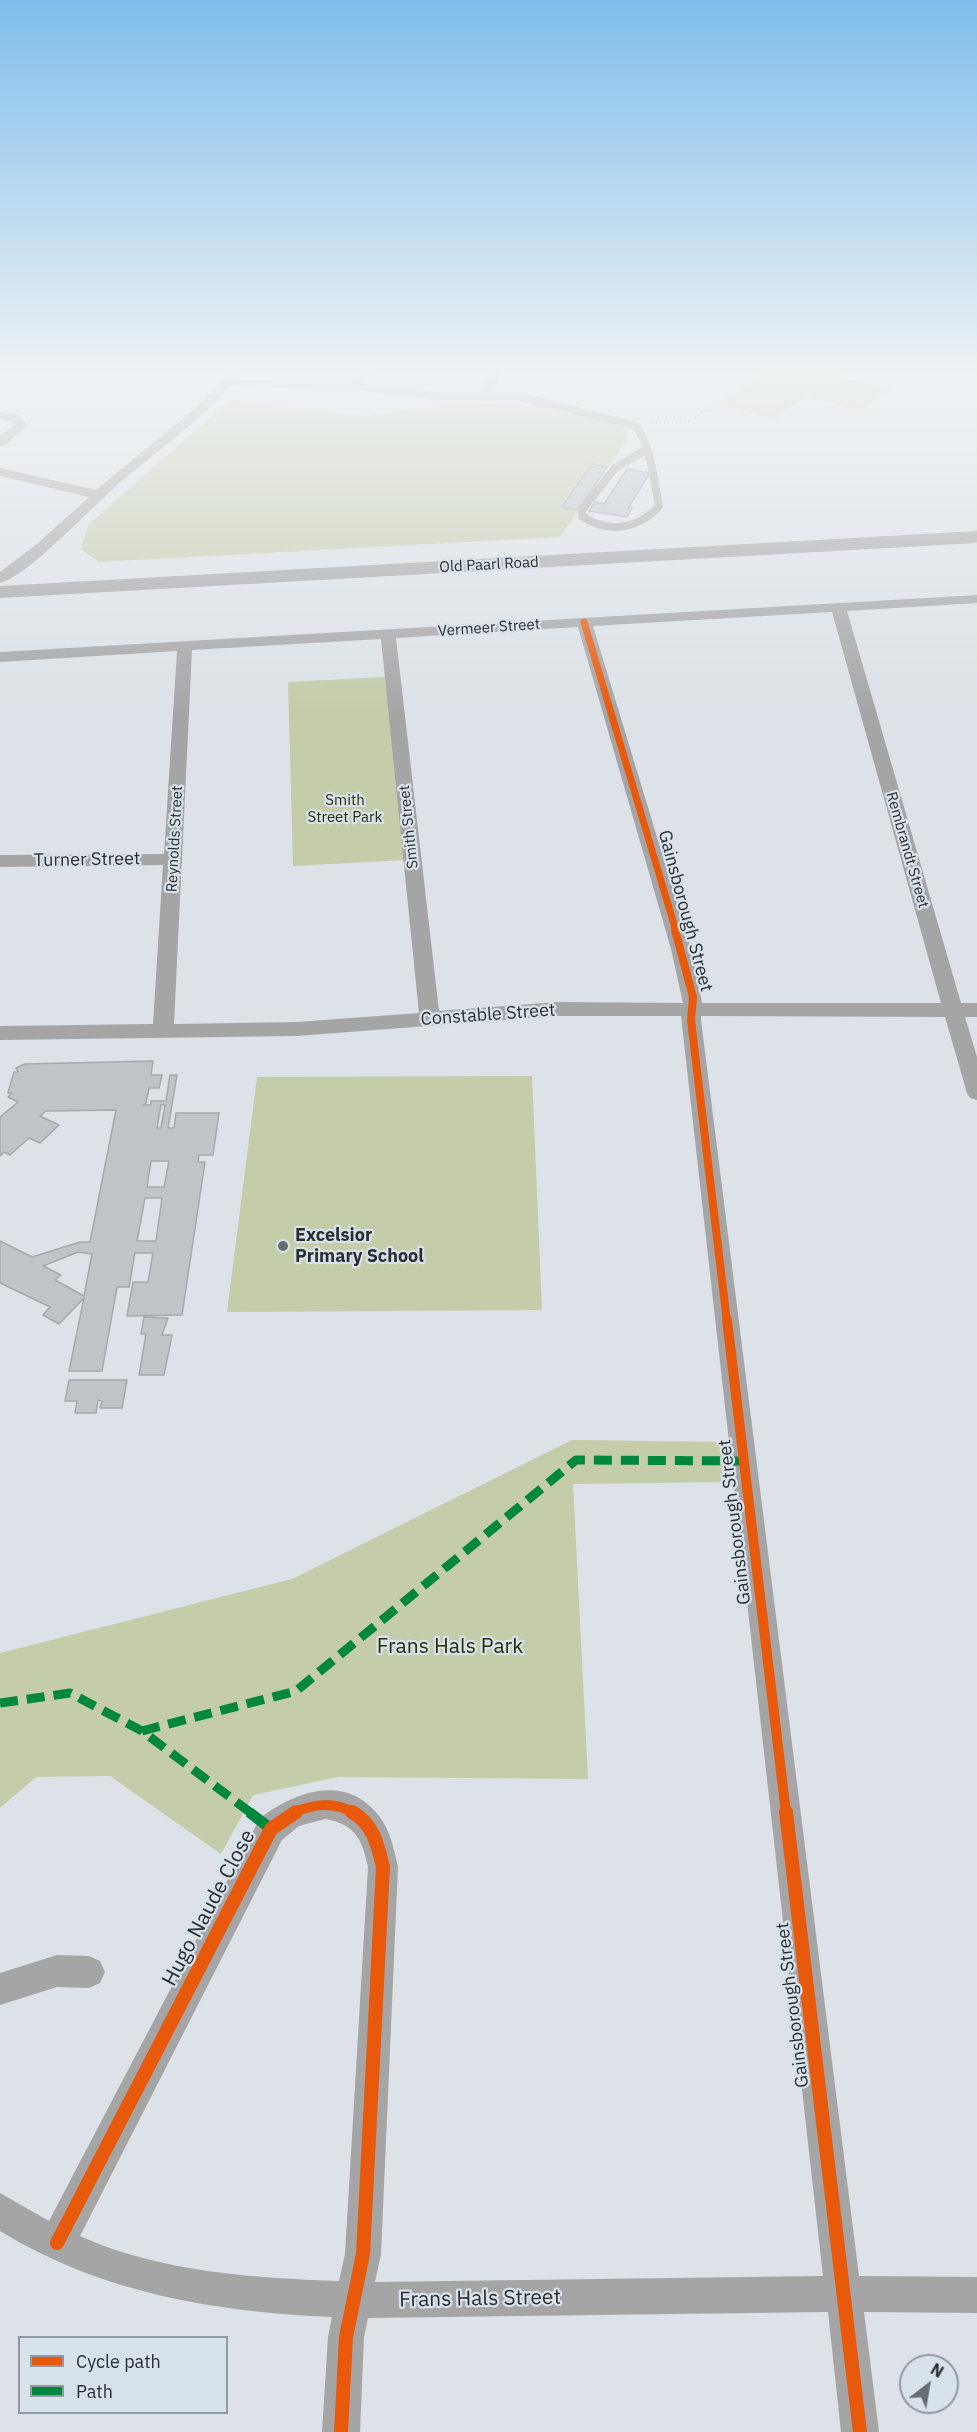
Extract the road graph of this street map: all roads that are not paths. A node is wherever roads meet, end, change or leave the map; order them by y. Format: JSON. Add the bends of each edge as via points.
{"nodes":[{"id":1,"x":70,"y":488,"type":"edge"},
{"id":2,"x":106,"y":488,"type":"edge"},
{"id":3,"x":599,"y":488,"type":"edge"},
{"id":4,"x":655,"y":488,"type":"edge"},
{"id":5,"x":98,"y":495,"type":"junction"},
{"id":6,"x":977,"y":537,"type":"edge"},
{"id":7,"x":0,"y":579,"type":"edge"},
{"id":8,"x":0,"y":592,"type":"edge"},
{"id":9,"x":977,"y":598,"type":"edge"},
{"id":10,"x":838,"y":607,"type":"junction"},
{"id":11,"x":584,"y":622,"type":"junction"},
{"id":12,"x":388,"y":634,"type":"junction"},
{"id":13,"x":185,"y":646,"type":"junction"},
{"id":14,"x":0,"y":657,"type":"edge"},
{"id":15,"x":174,"y":860,"type":"junction"},
{"id":16,"x":0,"y":861,"type":"edge"},
{"id":17,"x":692,"y":1010,"type":"junction"},
{"id":18,"x":953,"y":1010,"type":"junction"},
{"id":19,"x":977,"y":1010,"type":"edge"},
{"id":20,"x":430,"y":1019,"type":"junction"},
{"id":21,"x":164,"y":1032,"type":"junction"},
{"id":22,"x":0,"y":1033,"type":"edge"},
{"id":23,"x":977,"y":1093,"type":"edge"},
{"id":24,"x":89,"y":1972,"type":"dead end"},
{"id":25,"x":0,"y":1989,"type":"edge"},
{"id":26,"x":0,"y":2211,"type":"edge"},
{"id":27,"x":57,"y":2243,"type":"junction"},
{"id":28,"x":844,"y":2294,"type":"junction"},
{"id":29,"x":977,"y":2295,"type":"edge"},
{"id":30,"x":354,"y":2300,"type":"junction"},
{"id":31,"x":341,"y":2432,"type":"edge"},
{"id":32,"x":860,"y":2432,"type":"edge"}],
"edges":[{"from":1,"to":5,"type":"street"},
{"from":2,"to":5,"type":"street"},
{"from":3,"to":4,"type":"lane","via":[[582,510],[584,519],[603,526],[627,526],[648,517],[659,506]]},
{"from":5,"to":7,"type":"street","via":[[47,543]]},
{"from":6,"to":8,"type":"main road","name":"Old Paarl Road"},
{"from":9,"to":10,"type":"street","name":"Vermeer Street"},
{"from":10,"to":11,"type":"street","name":"Vermeer Street"},
{"from":10,"to":18,"type":"street","name":"Rembrandt Street"},
{"from":11,"to":12,"type":"street","name":"Vermeer Street"},
{"from":11,"to":17,"type":"street","name":"Gainsborough Street","via":[[681,949],[693,997]]},
{"from":12,"to":13,"type":"street","name":"Vermeer Street"},
{"from":12,"to":20,"type":"street","name":"Smith Street"},
{"from":13,"to":14,"type":"street","name":"Vermeer Street"},
{"from":13,"to":15,"type":"street","name":"Reynolds Street"},
{"from":15,"to":16,"type":"street","name":"Turner Street"},
{"from":15,"to":21,"type":"street","name":"Reynolds Street"},
{"from":17,"to":18,"type":"street","name":"Constable Street"},
{"from":17,"to":20,"type":"street","name":"Constable Street","via":[[558,1009]]},
{"from":17,"to":28,"type":"street","name":"Gainsborough Street"},
{"from":18,"to":19,"type":"street","name":"Constable Street"},
{"from":18,"to":23,"type":"street","name":"Rembrandt Street"},
{"from":20,"to":21,"type":"street","name":"Constable Street","via":[[297,1029]]},
{"from":21,"to":22,"type":"street","name":"Constable Street"},
{"from":24,"to":25,"type":"street","via":[[57,1971]]},
{"from":26,"to":27,"type":"street","name":"Frans Hals Street"},
{"from":27,"to":30,"type":"street","name":"Frans Hals Street","via":[[170,2282],[287,2298]]},
{"from":27,"to":30,"type":"street","name":"Hugo Naude Close","via":[[271,1829],[295,1810],[330,1804],[357,1814],[368,1824],[376,1836],[383,1867],[363,2254]]},
{"from":28,"to":29,"type":"street","name":"Frans Hals Street"},
{"from":28,"to":30,"type":"street","name":"Frans Hals Street"},
{"from":28,"to":32,"type":"street","name":"Gainsborough Street"},
{"from":30,"to":31,"type":"street","name":"Hugo Naude Close","via":[[346,2337]]}]}
